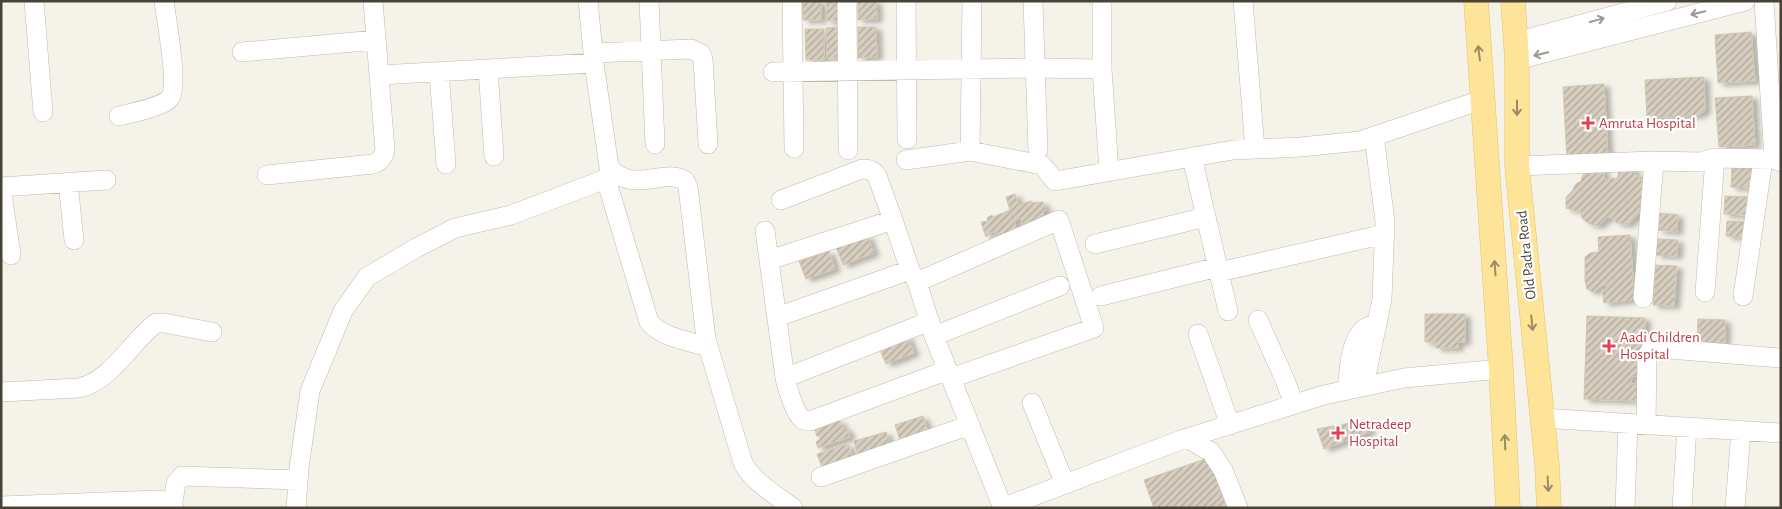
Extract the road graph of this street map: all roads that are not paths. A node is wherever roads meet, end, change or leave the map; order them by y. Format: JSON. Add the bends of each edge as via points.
{"nodes":[{"id":1,"x":34,"y":1,"type":"edge"},
{"id":2,"x":164,"y":1,"type":"edge"},
{"id":3,"x":373,"y":1,"type":"edge"},
{"id":4,"x":588,"y":1,"type":"edge"},
{"id":5,"x":649,"y":1,"type":"edge"},
{"id":6,"x":792,"y":1,"type":"edge"},
{"id":7,"x":847,"y":1,"type":"edge"},
{"id":8,"x":906,"y":1,"type":"edge"},
{"id":9,"x":972,"y":1,"type":"edge"},
{"id":10,"x":1033,"y":1,"type":"edge"},
{"id":11,"x":1102,"y":1,"type":"edge"},
{"id":12,"x":1243,"y":1,"type":"edge"},
{"id":13,"x":1476,"y":1,"type":"edge"},
{"id":14,"x":1513,"y":1,"type":"edge"},
{"id":15,"x":1667,"y":1,"type":"edge"},
{"id":16,"x":1745,"y":1,"type":"edge"},
{"id":17,"x":1764,"y":1,"type":"edge"},
{"id":18,"x":376,"y":40,"type":"junction"},
{"id":19,"x":652,"y":51,"type":"junction"},
{"id":20,"x":1517,"y":51,"type":"junction"},
{"id":21,"x":242,"y":52,"type":"dead end"},
{"id":22,"x":593,"y":58,"type":"junction"},
{"id":23,"x":1036,"y":68,"type":"junction"},
{"id":24,"x":488,"y":69,"type":"junction"},
{"id":25,"x":971,"y":69,"type":"junction"},
{"id":26,"x":1102,"y":69,"type":"junction"},
{"id":27,"x":906,"y":70,"type":"junction"},
{"id":28,"x":847,"y":71,"type":"junction"},
{"id":29,"x":439,"y":72,"type":"junction"},
{"id":30,"x":773,"y":72,"type":"dead end"},
{"id":31,"x":794,"y":72,"type":"junction"},
{"id":32,"x":379,"y":75,"type":"junction"},
{"id":33,"x":1484,"y":99,"type":"junction"},
{"id":34,"x":43,"y":112,"type":"dead end"},
{"id":35,"x":119,"y":116,"type":"dead end"},
{"id":36,"x":1374,"y":136,"type":"junction"},
{"id":37,"x":907,"y":139,"type":"dead end"},
{"id":38,"x":655,"y":144,"type":"dead end"},
{"id":39,"x":708,"y":144,"type":"dead end"},
{"id":40,"x":794,"y":148,"type":"dead end"},
{"id":41,"x":1255,"y":149,"type":"junction"},
{"id":42,"x":1038,"y":150,"type":"dead end"},
{"id":43,"x":970,"y":151,"type":"junction"},
{"id":44,"x":494,"y":156,"type":"dead end"},
{"id":45,"x":860,"y":157,"type":"junction"},
{"id":46,"x":1192,"y":157,"type":"junction"},
{"id":47,"x":1716,"y":158,"type":"junction"},
{"id":48,"x":906,"y":160,"type":"dead end"},
{"id":49,"x":1773,"y":160,"type":"edge"},
{"id":50,"x":1654,"y":161,"type":"junction"},
{"id":51,"x":446,"y":164,"type":"dead end"},
{"id":52,"x":1517,"y":166,"type":"junction"},
{"id":53,"x":1109,"y":171,"type":"junction"},
{"id":54,"x":267,"y":175,"type":"dead end"},
{"id":55,"x":611,"y":177,"type":"junction"},
{"id":56,"x":106,"y":180,"type":"dead end"},
{"id":57,"x":68,"y":182,"type":"junction"},
{"id":58,"x":781,"y":200,"type":"dead end"},
{"id":59,"x":1206,"y":217,"type":"junction"},
{"id":60,"x":893,"y":220,"type":"junction"},
{"id":61,"x":765,"y":231,"type":"dead end"},
{"id":62,"x":1385,"y":234,"type":"junction"},
{"id":63,"x":74,"y":240,"type":"dead end"},
{"id":64,"x":1094,"y":244,"type":"dead end"},
{"id":65,"x":11,"y":255,"type":"dead end"},
{"id":66,"x":769,"y":260,"type":"junction"},
{"id":67,"x":1218,"y":269,"type":"junction"},
{"id":68,"x":914,"y":276,"type":"junction"},
{"id":69,"x":1060,"y":286,"type":"dead end"},
{"id":70,"x":1705,"y":292,"type":"dead end"},
{"id":71,"x":1101,"y":296,"type":"dead end"},
{"id":72,"x":1743,"y":296,"type":"dead end"},
{"id":73,"x":1642,"y":298,"type":"dead end"},
{"id":74,"x":1228,"y":311,"type":"dead end"},
{"id":75,"x":777,"y":317,"type":"junction"},
{"id":76,"x":1258,"y":320,"type":"dead end"},
{"id":77,"x":932,"y":328,"type":"junction"},
{"id":78,"x":212,"y":332,"type":"dead end"},
{"id":79,"x":1198,"y":334,"type":"dead end"},
{"id":80,"x":708,"y":347,"type":"junction"},
{"id":81,"x":1781,"y":358,"type":"edge"},
{"id":82,"x":1501,"y":369,"type":"junction"},
{"id":83,"x":950,"y":374,"type":"junction"},
{"id":84,"x":785,"y":378,"type":"junction"},
{"id":85,"x":1356,"y":388,"type":"junction"},
{"id":86,"x":1,"y":392,"type":"edge"},
{"id":87,"x":1032,"y":403,"type":"dead end"},
{"id":88,"x":1294,"y":404,"type":"junction"},
{"id":89,"x":1542,"y":418,"type":"junction"},
{"id":90,"x":1637,"y":424,"type":"junction"},
{"id":91,"x":970,"y":425,"type":"junction"},
{"id":92,"x":1230,"y":425,"type":"junction"},
{"id":93,"x":1687,"y":427,"type":"junction"},
{"id":94,"x":1741,"y":430,"type":"junction"},
{"id":95,"x":1781,"y":433,"type":"edge"},
{"id":96,"x":1187,"y":438,"type":"junction"},
{"id":97,"x":821,"y":477,"type":"dead end"},
{"id":98,"x":298,"y":480,"type":"junction"},
{"id":99,"x":1065,"y":484,"type":"junction"},
{"id":100,"x":1,"y":506,"type":"edge"},
{"id":101,"x":173,"y":507,"type":"edge"},
{"id":102,"x":296,"y":508,"type":"edge"},
{"id":103,"x":793,"y":508,"type":"edge"},
{"id":104,"x":1002,"y":508,"type":"edge"},
{"id":105,"x":1238,"y":508,"type":"edge"},
{"id":106,"x":1508,"y":508,"type":"edge"},
{"id":107,"x":1549,"y":508,"type":"edge"},
{"id":108,"x":1625,"y":508,"type":"edge"},
{"id":109,"x":1682,"y":508,"type":"edge"},
{"id":110,"x":1736,"y":508,"type":"edge"}],
"edges":[{"from":1,"to":34,"type":"street"},
{"from":2,"to":35,"type":"street","via":[[174,81],[171,97],[164,103]]},
{"from":3,"to":18,"type":"street"},
{"from":4,"to":22,"type":"street"},
{"from":5,"to":19,"type":"street"},
{"from":6,"to":31,"type":"street"},
{"from":7,"to":28,"type":"street"},
{"from":8,"to":27,"type":"street"},
{"from":9,"to":25,"type":"street"},
{"from":10,"to":23,"type":"street"},
{"from":11,"to":26,"type":"street"},
{"from":12,"to":41,"type":"street"},
{"from":33,"to":13,"type":"main road","name":"Old Padra Road","one_way":true},
{"from":14,"to":20,"type":"main road","name":"Old Padra Road"},
{"from":20,"to":15,"type":"street","one_way":true},
{"from":16,"to":20,"type":"street","one_way":true},
{"from":17,"to":49,"type":"street"},
{"from":18,"to":21,"type":"street"},
{"from":18,"to":32,"type":"street"},
{"from":19,"to":22,"type":"street"},
{"from":19,"to":38,"type":"street"},
{"from":19,"to":39,"type":"street","via":[[691,49],[701,54]]},
{"from":20,"to":52,"type":"main road","name":"Old Padra Road","one_way":true},
{"from":22,"to":24,"type":"street"},
{"from":22,"to":55,"type":"street"},
{"from":23,"to":25,"type":"street"},
{"from":23,"to":26,"type":"street"},
{"from":23,"to":42,"type":"street"},
{"from":24,"to":29,"type":"street"},
{"from":24,"to":44,"type":"street"},
{"from":25,"to":27,"type":"street"},
{"from":25,"to":43,"type":"street"},
{"from":26,"to":53,"type":"street"},
{"from":27,"to":28,"type":"street"},
{"from":27,"to":37,"type":"street"},
{"from":28,"to":31,"type":"street"},
{"from":28,"to":45,"type":"street"},
{"from":29,"to":32,"type":"street"},
{"from":29,"to":51,"type":"street"},
{"from":30,"to":31,"type":"street"},
{"from":31,"to":40,"type":"street"},
{"from":32,"to":54,"type":"street","via":[[385,150],[379,162]]},
{"from":33,"to":36,"type":"street"},
{"from":82,"to":33,"type":"main road","name":"Old Padra Road","one_way":true},
{"from":36,"to":41,"type":"street","via":[[1360,141]]},
{"from":36,"to":62,"type":"street"},
{"from":41,"to":46,"type":"street"},
{"from":43,"to":48,"type":"street"},
{"from":43,"to":53,"type":"street","via":[[1042,165],[1055,181]]},
{"from":45,"to":58,"type":"street","via":[[862,169]]},
{"from":45,"to":60,"type":"street","via":[[877,176]]},
{"from":46,"to":53,"type":"street"},
{"from":46,"to":59,"type":"street"},
{"from":47,"to":49,"type":"street"},
{"from":47,"to":50,"type":"street","via":[[1701,162]]},
{"from":47,"to":70,"type":"street"},
{"from":49,"to":72,"type":"street"},
{"from":50,"to":52,"type":"street"},
{"from":50,"to":73,"type":"street"},
{"from":52,"to":89,"type":"main road","name":"Old Padra Road","one_way":true},
{"from":55,"to":80,"type":"street","via":[[649,322],[662,333]]},
{"from":55,"to":80,"type":"street","via":[[631,180],[676,178],[688,186]]},
{"from":55,"to":98,"type":"street","via":[[512,215],[455,228],[367,277],[343,311],[310,391]]},
{"from":56,"to":57,"type":"street"},
{"from":57,"to":63,"type":"street"},
{"from":57,"to":65,"type":"street","via":[[1,187]]},
{"from":59,"to":64,"type":"street"},
{"from":59,"to":67,"type":"street"},
{"from":60,"to":66,"type":"street"},
{"from":60,"to":68,"type":"street"},
{"from":61,"to":66,"type":"street"},
{"from":62,"to":67,"type":"street"},
{"from":62,"to":85,"type":"street","via":[[1382,298]]},
{"from":66,"to":75,"type":"street"},
{"from":67,"to":71,"type":"street"},
{"from":67,"to":74,"type":"street"},
{"from":68,"to":75,"type":"street"},
{"from":68,"to":77,"type":"street"},
{"from":68,"to":83,"type":"street","via":[[1059,220],[1094,328]]},
{"from":69,"to":77,"type":"street"},
{"from":75,"to":84,"type":"street"},
{"from":76,"to":88,"type":"street"},
{"from":77,"to":83,"type":"street"},
{"from":77,"to":84,"type":"street"},
{"from":78,"to":86,"type":"street","via":[[156,323],[96,382],[88,386]]},
{"from":79,"to":92,"type":"street"},
{"from":80,"to":103,"type":"street","via":[[743,463],[754,477]]},
{"from":81,"to":90,"type":"street","via":[[1651,349],[1647,356]]},
{"from":82,"to":85,"type":"street","via":[[1404,378]]},
{"from":106,"to":82,"type":"main road","name":"Old Padra Road","one_way":true},
{"from":83,"to":84,"type":"street","via":[[810,422],[802,420],[799,415]]},
{"from":83,"to":91,"type":"street"},
{"from":85,"to":88,"type":"street"},
{"from":87,"to":99,"type":"street"},
{"from":88,"to":92,"type":"street"},
{"from":89,"to":90,"type":"street"},
{"from":89,"to":107,"type":"main road","name":"Old Padra Road","one_way":true},
{"from":90,"to":93,"type":"street"},
{"from":90,"to":108,"type":"street"},
{"from":91,"to":97,"type":"street"},
{"from":91,"to":104,"type":"street"},
{"from":92,"to":96,"type":"street"},
{"from":93,"to":94,"type":"street"},
{"from":93,"to":109,"type":"street"},
{"from":94,"to":95,"type":"street"},
{"from":94,"to":110,"type":"street"},
{"from":96,"to":99,"type":"street"},
{"from":96,"to":105,"type":"street","via":[[1211,452],[1223,470]]},
{"from":98,"to":101,"type":"street","via":[[182,476],[176,483]]},
{"from":98,"to":102,"type":"street"},
{"from":99,"to":104,"type":"street"},
{"from":100,"to":101,"type":"street","via":[[157,500]]}]}
